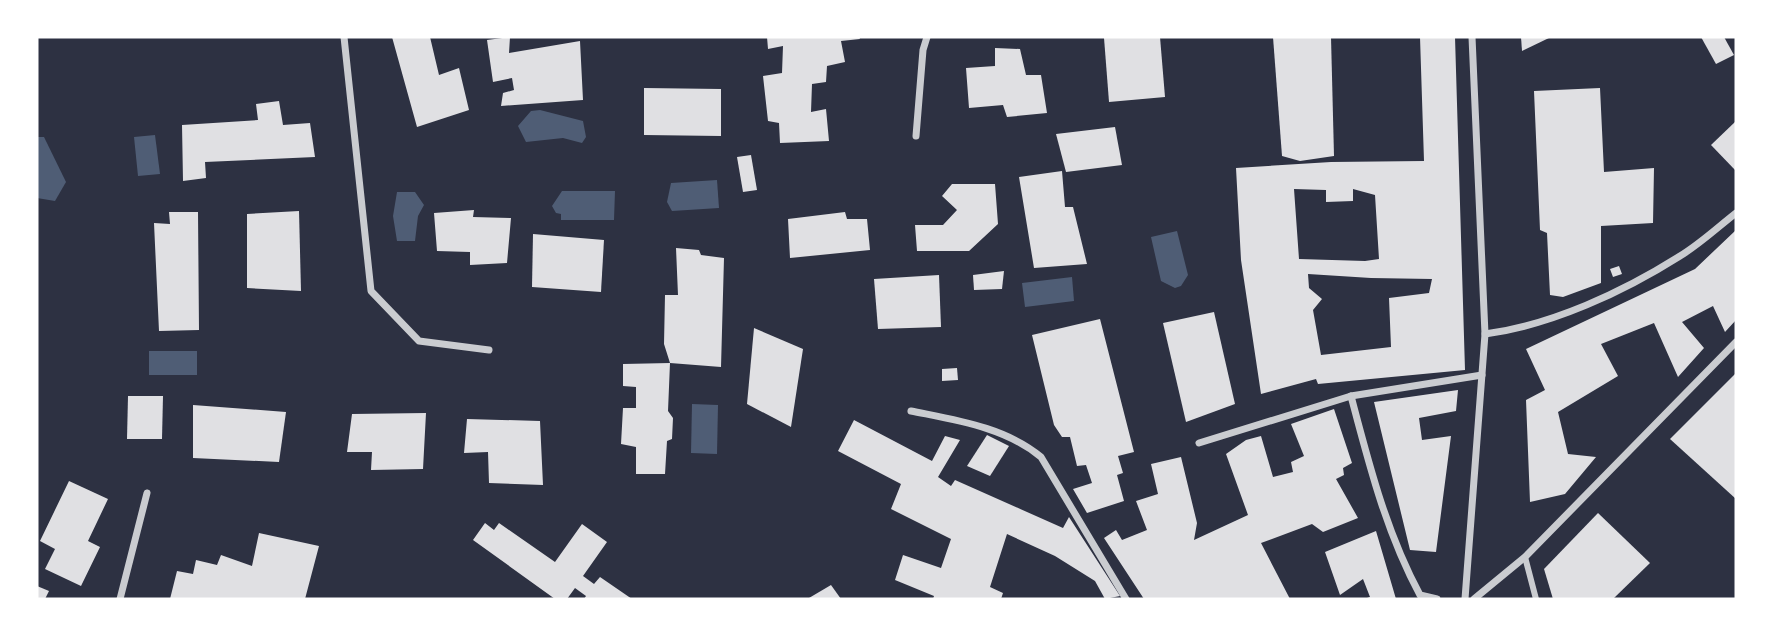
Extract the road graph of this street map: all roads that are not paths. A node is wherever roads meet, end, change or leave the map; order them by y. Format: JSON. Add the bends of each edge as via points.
{"nodes":[{"id":1,"x":344,"y":37,"type":"edge"},
{"id":2,"x":927,"y":37,"type":"edge"},
{"id":3,"x":1472,"y":37,"type":"edge"},
{"id":4,"x":916,"y":136,"type":"dead end"},
{"id":5,"x":1736,"y":213,"type":"edge"},
{"id":6,"x":1485,"y":334,"type":"junction"},
{"id":7,"x":1736,"y":342,"type":"edge"},
{"id":8,"x":489,"y":350,"type":"dead end"},
{"id":9,"x":1482,"y":375,"type":"junction"},
{"id":10,"x":1351,"y":396,"type":"junction"},
{"id":11,"x":911,"y":411,"type":"dead end"},
{"id":12,"x":1199,"y":443,"type":"dead end"},
{"id":13,"x":147,"y":493,"type":"dead end"},
{"id":14,"x":1525,"y":557,"type":"junction"},
{"id":15,"x":120,"y":599,"type":"edge"},
{"id":16,"x":1126,"y":599,"type":"edge"},
{"id":17,"x":1437,"y":599,"type":"edge"},
{"id":18,"x":1465,"y":599,"type":"edge"},
{"id":19,"x":1474,"y":599,"type":"edge"},
{"id":20,"x":1536,"y":599,"type":"edge"}],
"edges":[{"from":1,"to":8,"type":"street","via":[[371,291],[419,341]]},
{"from":2,"to":4,"type":"street"},
{"from":3,"to":6,"type":"street"},
{"from":5,"to":6,"type":"street","via":[[1681,256],[1605,296],[1517,330]]},
{"from":6,"to":9,"type":"street"},
{"from":7,"to":14,"type":"street"},
{"from":9,"to":10,"type":"street"},
{"from":9,"to":18,"type":"street"},
{"from":10,"to":12,"type":"street"},
{"from":10,"to":17,"type":"street","via":[[1398,555],[1420,595]]},
{"from":11,"to":16,"type":"street","via":[[981,426],[1030,447],[1041,457]]},
{"from":13,"to":15,"type":"street"},
{"from":14,"to":19,"type":"street"},
{"from":14,"to":20,"type":"street"}]}
